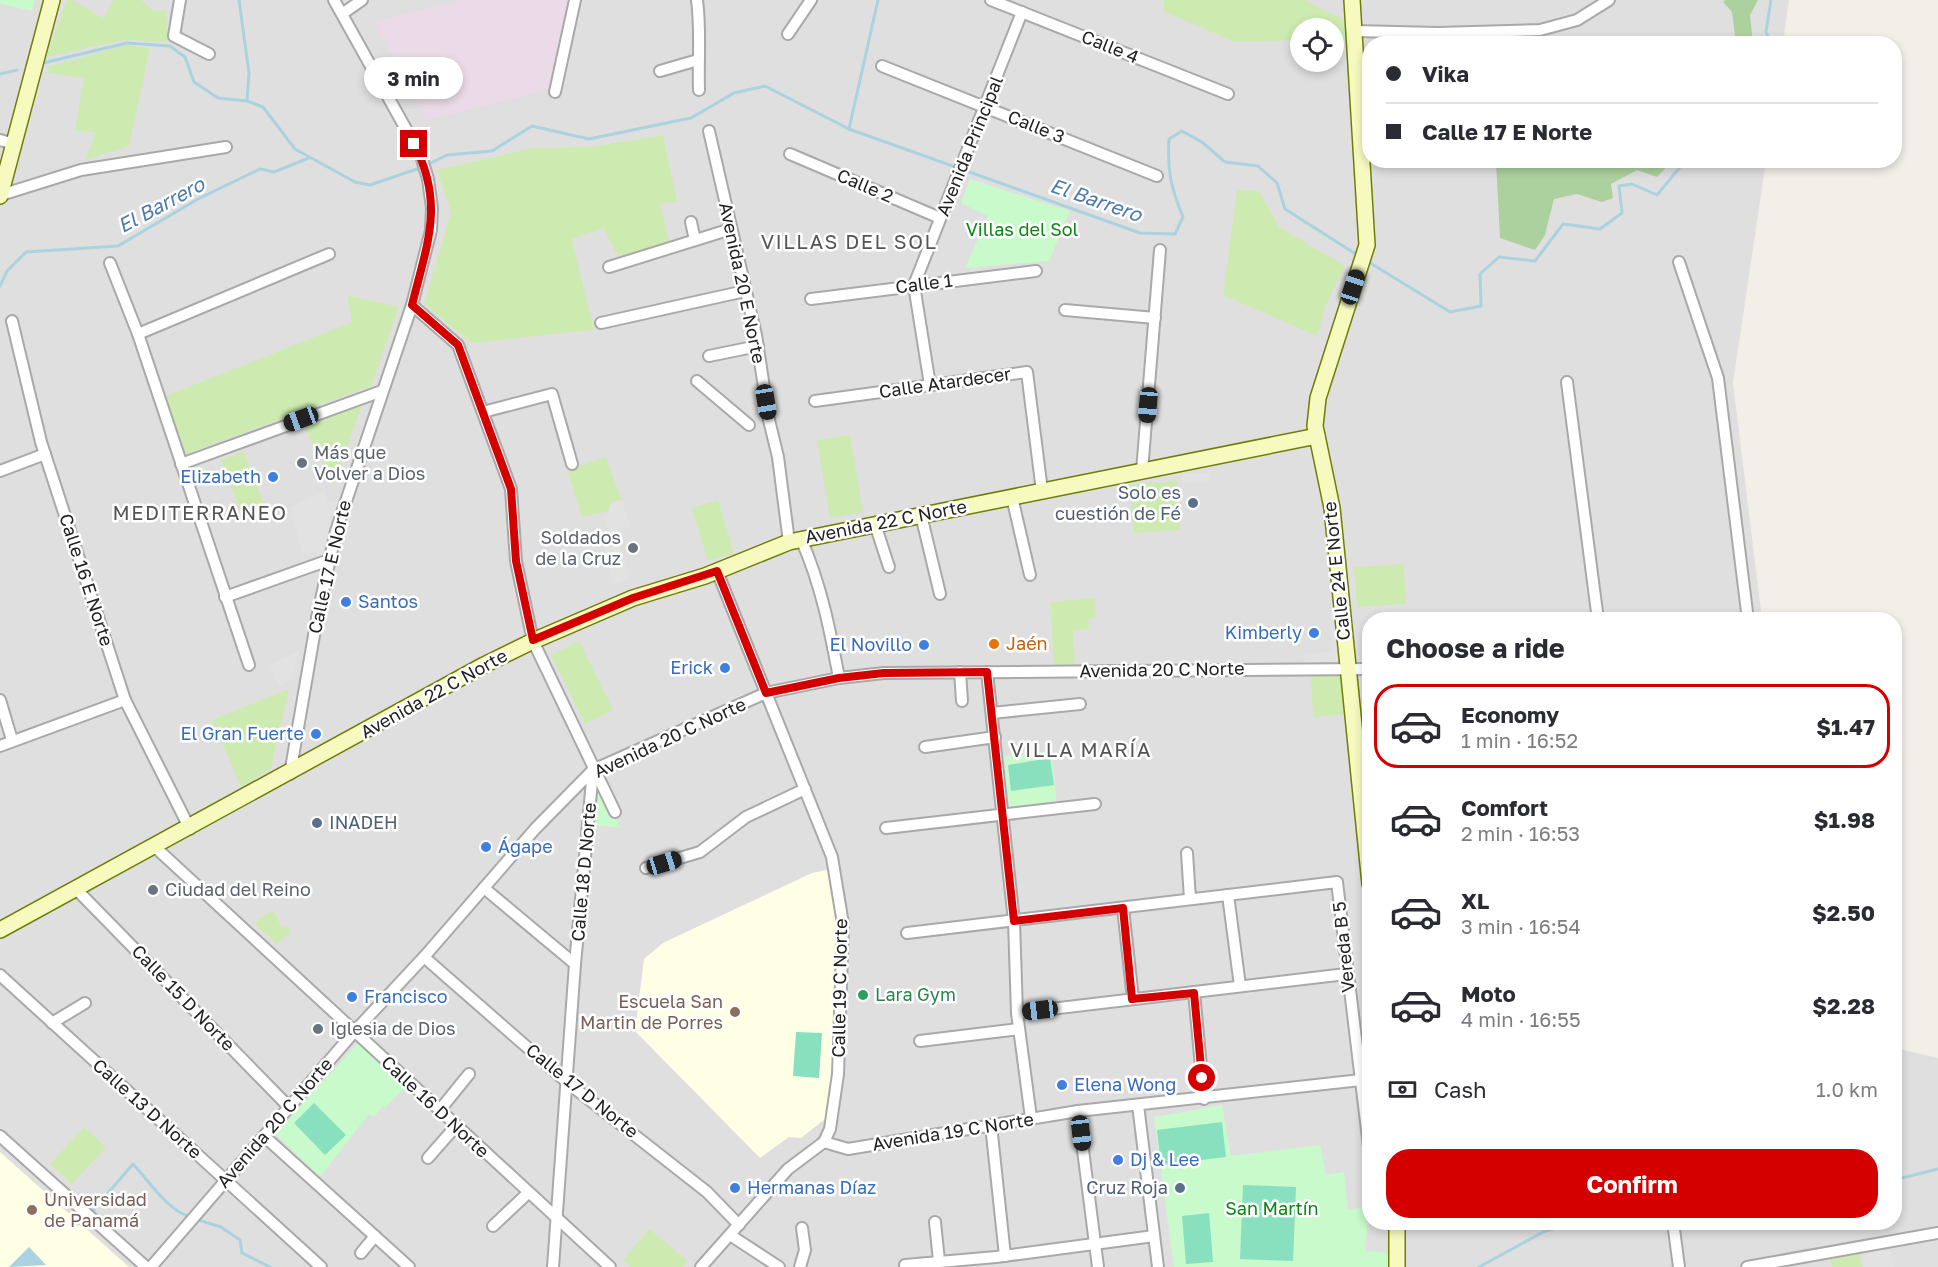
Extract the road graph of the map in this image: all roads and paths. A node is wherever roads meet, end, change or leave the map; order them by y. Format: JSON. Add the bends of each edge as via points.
{"nodes":[{"id":1,"x":52,"y":0,"type":"edge"},
{"id":2,"x":180,"y":0,"type":"edge"},
{"id":3,"x":334,"y":0,"type":"edge"},
{"id":4,"x":362,"y":0,"type":"edge"},
{"id":5,"x":575,"y":0,"type":"edge"},
{"id":6,"x":698,"y":0,"type":"edge"},
{"id":7,"x":811,"y":0,"type":"edge"},
{"id":8,"x":991,"y":0,"type":"edge"},
{"id":9,"x":1352,"y":0,"type":"edge"},
{"id":10,"x":1609,"y":0,"type":"edge"},
{"id":11,"x":1022,"y":12,"type":"junction"},
{"id":12,"x":342,"y":14,"type":"junction"},
{"id":13,"x":1354,"y":31,"type":"junction"},
{"id":14,"x":788,"y":34,"type":"dead end"},
{"id":15,"x":209,"y":54,"type":"dead end"},
{"id":16,"x":698,"y":60,"type":"junction"},
{"id":17,"x":882,"y":66,"type":"dead end"},
{"id":18,"x":660,"y":71,"type":"dead end"},
{"id":19,"x":699,"y":90,"type":"dead end"},
{"id":20,"x":555,"y":92,"type":"dead end"},
{"id":21,"x":1228,"y":94,"type":"dead end"},
{"id":22,"x":986,"y":107,"type":"junction"},
{"id":23,"x":709,"y":131,"type":"dead end"},
{"id":24,"x":7,"y":142,"type":"edge"},
{"id":25,"x":226,"y":147,"type":"dead end"},
{"id":26,"x":790,"y":154,"type":"dead end"},
{"id":27,"x":1157,"y":176,"type":"dead end"},
{"id":28,"x":0,"y":195,"type":"edge"},
{"id":29,"x":940,"y":218,"type":"junction"},
{"id":30,"x":691,"y":222,"type":"dead end"},
{"id":31,"x":731,"y":229,"type":"junction"},
{"id":32,"x":695,"y":240,"type":"junction"},
{"id":33,"x":1160,"y":250,"type":"dead end"},
{"id":34,"x":329,"y":254,"type":"dead end"},
{"id":35,"x":1679,"y":262,"type":"dead end"},
{"id":36,"x":110,"y":263,"type":"dead end"},
{"id":37,"x":609,"y":267,"type":"dead end"},
{"id":38,"x":1036,"y":271,"type":"dead end"},
{"id":39,"x":914,"y":285,"type":"junction"},
{"id":40,"x":745,"y":291,"type":"junction"},
{"id":41,"x":812,"y":299,"type":"dead end"},
{"id":42,"x":412,"y":305,"type":"junction"},
{"id":43,"x":1065,"y":310,"type":"dead end"},
{"id":44,"x":1155,"y":318,"type":"junction"},
{"id":45,"x":12,"y":321,"type":"dead end"},
{"id":46,"x":601,"y":323,"type":"dead end"},
{"id":47,"x":138,"y":334,"type":"junction"},
{"id":48,"x":758,"y":346,"type":"junction"},
{"id":49,"x":709,"y":356,"type":"dead end"},
{"id":50,"x":697,"y":381,"type":"dead end"},
{"id":51,"x":1567,"y":382,"type":"dead end"},
{"id":52,"x":930,"y":385,"type":"junction"},
{"id":53,"x":382,"y":391,"type":"junction"},
{"id":54,"x":815,"y":401,"type":"dead end"},
{"id":55,"x":483,"y":412,"type":"junction"},
{"id":56,"x":749,"y":425,"type":"dead end"},
{"id":57,"x":1317,"y":436,"type":"junction"},
{"id":58,"x":45,"y":454,"type":"junction"},
{"id":59,"x":181,"y":464,"type":"junction"},
{"id":60,"x":572,"y":464,"type":"dead end"},
{"id":61,"x":0,"y":471,"type":"edge"},
{"id":62,"x":1142,"y":471,"type":"junction"},
{"id":63,"x":1041,"y":491,"type":"junction"},
{"id":64,"x":1012,"y":497,"type":"junction"},
{"id":65,"x":921,"y":515,"type":"junction"},
{"id":66,"x":875,"y":524,"type":"junction"},
{"id":67,"x":795,"y":541,"type":"junction"},
{"id":68,"x":329,"y":560,"type":"junction"},
{"id":69,"x":889,"y":567,"type":"dead end"},
{"id":70,"x":717,"y":571,"type":"junction"},
{"id":71,"x":1030,"y":575,"type":"dead end"},
{"id":72,"x":940,"y":594,"type":"dead end"},
{"id":73,"x":225,"y":597,"type":"junction"},
{"id":74,"x":1597,"y":612,"type":"edge"},
{"id":75,"x":1747,"y":612,"type":"edge"},
{"id":76,"x":533,"y":640,"type":"junction"},
{"id":77,"x":249,"y":664,"type":"dead end"},
{"id":78,"x":1348,"y":669,"type":"junction"},
{"id":79,"x":1362,"y":669,"type":"edge"},
{"id":80,"x":960,"y":672,"type":"junction"},
{"id":81,"x":987,"y":672,"type":"junction"},
{"id":82,"x":839,"y":678,"type":"junction"},
{"id":83,"x":766,"y":693,"type":"junction"},
{"id":84,"x":0,"y":700,"type":"edge"},
{"id":85,"x":125,"y":700,"type":"junction"},
{"id":86,"x":962,"y":701,"type":"dead end"},
{"id":87,"x":1080,"y":704,"type":"dead end"},
{"id":88,"x":992,"y":713,"type":"junction"},
{"id":89,"x":995,"y":737,"type":"junction"},
{"id":90,"x":12,"y":740,"type":"junction"},
{"id":91,"x":0,"y":746,"type":"edge"},
{"id":92,"x":925,"y":747,"type":"dead end"},
{"id":93,"x":593,"y":770,"type":"junction"},
{"id":94,"x":290,"y":774,"type":"junction"},
{"id":95,"x":805,"y":789,"type":"junction"},
{"id":96,"x":1095,"y":804,"type":"dead end"},
{"id":97,"x":1362,"y":806,"type":"edge"},
{"id":98,"x":615,"y":812,"type":"dead end"},
{"id":99,"x":1005,"y":816,"type":"junction"},
{"id":100,"x":886,"y":828,"type":"dead end"},
{"id":101,"x":190,"y":829,"type":"junction"},
{"id":102,"x":155,"y":847,"type":"junction"},
{"id":103,"x":1187,"y":854,"type":"dead end"},
{"id":104,"x":646,"y":868,"type":"dead end"},
{"id":105,"x":484,"y":888,"type":"junction"},
{"id":106,"x":77,"y":890,"type":"junction"},
{"id":107,"x":1228,"y":895,"type":"junction"},
{"id":108,"x":1190,"y":899,"type":"junction"},
{"id":109,"x":1123,"y":908,"type":"junction"},
{"id":110,"x":1014,"y":921,"type":"junction"},
{"id":111,"x":0,"y":930,"type":"edge"},
{"id":112,"x":907,"y":933,"type":"dead end"},
{"id":113,"x":424,"y":957,"type":"junction"},
{"id":114,"x":575,"y":964,"type":"junction"},
{"id":115,"x":1346,"y":974,"type":"junction"},
{"id":116,"x":0,"y":975,"type":"edge"},
{"id":117,"x":1240,"y":986,"type":"junction"},
{"id":118,"x":1194,"y":993,"type":"junction"},
{"id":119,"x":1132,"y":999,"type":"junction"},
{"id":120,"x":85,"y":1003,"type":"dead end"},
{"id":121,"x":1017,"y":1013,"type":"junction"},
{"id":122,"x":52,"y":1023,"type":"junction"},
{"id":123,"x":1019,"y":1029,"type":"junction"},
{"id":124,"x":354,"y":1032,"type":"junction"},
{"id":125,"x":920,"y":1041,"type":"dead end"},
{"id":126,"x":1362,"y":1068,"type":"edge"},
{"id":127,"x":469,"y":1074,"type":"dead end"},
{"id":128,"x":1362,"y":1080,"type":"edge"},
{"id":129,"x":568,"y":1083,"type":"junction"},
{"id":130,"x":1204,"y":1099,"type":"junction"},
{"id":131,"x":1138,"y":1106,"type":"junction"},
{"id":132,"x":289,"y":1107,"type":"junction"},
{"id":133,"x":439,"y":1111,"type":"junction"},
{"id":134,"x":1078,"y":1111,"type":"junction"},
{"id":135,"x":1031,"y":1119,"type":"junction"},
{"id":136,"x":991,"y":1125,"type":"junction"},
{"id":137,"x":456,"y":1126,"type":"junction"},
{"id":138,"x":0,"y":1136,"type":"edge"},
{"id":139,"x":264,"y":1136,"type":"junction"},
{"id":140,"x":824,"y":1142,"type":"junction"},
{"id":141,"x":428,"y":1158,"type":"dead end"},
{"id":142,"x":225,"y":1181,"type":"junction"},
{"id":143,"x":528,"y":1193,"type":"junction"},
{"id":144,"x":555,"y":1219,"type":"junction"},
{"id":145,"x":934,"y":1222,"type":"dead end"},
{"id":146,"x":739,"y":1225,"type":"junction"},
{"id":147,"x":493,"y":1226,"type":"dead end"},
{"id":148,"x":802,"y":1228,"type":"dead end"},
{"id":149,"x":1397,"y":1230,"type":"edge"},
{"id":150,"x":1674,"y":1230,"type":"edge"},
{"id":151,"x":1938,"y":1233,"type":"edge"},
{"id":152,"x":730,"y":1235,"type":"junction"},
{"id":153,"x":375,"y":1236,"type":"junction"},
{"id":154,"x":1154,"y":1236,"type":"junction"},
{"id":155,"x":1094,"y":1242,"type":"junction"},
{"id":156,"x":361,"y":1253,"type":"dead end"},
{"id":157,"x":999,"y":1260,"type":"edge"},
{"id":158,"x":939,"y":1261,"type":"junction"},
{"id":159,"x":904,"y":1265,"type":"dead end"},
{"id":160,"x":146,"y":1267,"type":"edge"},
{"id":161,"x":151,"y":1267,"type":"edge"},
{"id":162,"x":321,"y":1267,"type":"edge"},
{"id":163,"x":410,"y":1267,"type":"edge"},
{"id":164,"x":553,"y":1267,"type":"edge"},
{"id":165,"x":609,"y":1267,"type":"edge"},
{"id":166,"x":701,"y":1267,"type":"edge"},
{"id":167,"x":779,"y":1267,"type":"edge"},
{"id":168,"x":800,"y":1267,"type":"edge"},
{"id":169,"x":1098,"y":1267,"type":"edge"},
{"id":170,"x":1158,"y":1267,"type":"edge"},
{"id":171,"x":1397,"y":1267,"type":"edge"},
{"id":172,"x":1679,"y":1267,"type":"edge"},
{"id":173,"x":1747,"y":1267,"type":"edge"}],
"edges":[{"from":1,"to":24,"type":"street"},
{"from":2,"to":15,"type":"street","via":[[174,36]]},
{"from":3,"to":12,"type":"street","name":"Calle 17 E Norte"},
{"from":4,"to":12,"type":"street"},
{"from":5,"to":20,"type":"street"},
{"from":6,"to":16,"type":"street"},
{"from":7,"to":14,"type":"street"},
{"from":8,"to":11,"type":"street","name":"Calle 4"},
{"from":9,"to":13,"type":"street","name":"Calle 24 E Norte"},
{"from":10,"to":13,"type":"street","via":[[1577,20],[1540,30]]},
{"from":11,"to":21,"type":"street","name":"Calle 4"},
{"from":11,"to":22,"type":"street","name":"Avenida Principal"},
{"from":12,"to":42,"type":"street","name":"Calle 17 E Norte","via":[[421,156],[428,179],[431,230]]},
{"from":13,"to":57,"type":"street","name":"Calle 24 E Norte","via":[[1363,258],[1318,398]]},
{"from":16,"to":18,"type":"street"},
{"from":16,"to":19,"type":"street"},
{"from":17,"to":22,"type":"street","name":"Calle 3"},
{"from":22,"to":27,"type":"street","name":"Calle 3"},
{"from":22,"to":29,"type":"street","name":"Avenida Principal"},
{"from":23,"to":31,"type":"street","name":"Avenida 20 E Norte"},
{"from":24,"to":28,"type":"street"},
{"from":25,"to":28,"type":"street","via":[[81,170]]},
{"from":26,"to":29,"type":"street","name":"Calle 2"},
{"from":29,"to":39,"type":"street","name":"Avenida Principal"},
{"from":30,"to":32,"type":"street"},
{"from":31,"to":32,"type":"street"},
{"from":31,"to":40,"type":"street","name":"Avenida 20 E Norte"},
{"from":32,"to":37,"type":"street"},
{"from":33,"to":44,"type":"street"},
{"from":34,"to":47,"type":"street"},
{"from":35,"to":75,"type":"street","via":[[1718,378]]},
{"from":36,"to":47,"type":"street"},
{"from":38,"to":39,"type":"street","name":"Calle 1"},
{"from":39,"to":41,"type":"street","name":"Calle 1"},
{"from":39,"to":52,"type":"street"},
{"from":40,"to":46,"type":"street"},
{"from":40,"to":48,"type":"street","name":"Avenida 20 E Norte"},
{"from":42,"to":53,"type":"street","name":"Calle 17 E Norte"},
{"from":42,"to":55,"type":"street","via":[[458,345]]},
{"from":43,"to":44,"type":"street"},
{"from":44,"to":62,"type":"street"},
{"from":45,"to":58,"type":"street","name":"Calle 16 E Norte"},
{"from":47,"to":59,"type":"street"},
{"from":48,"to":49,"type":"street"},
{"from":48,"to":67,"type":"street","name":"Avenida 20 E Norte"},
{"from":50,"to":56,"type":"street"},
{"from":51,"to":74,"type":"street"},
{"from":52,"to":54,"type":"street","name":"Calle Atardecer"},
{"from":52,"to":63,"type":"street","name":"Calle Atardecer","via":[[1027,372]]},
{"from":53,"to":59,"type":"street"},
{"from":53,"to":68,"type":"street","name":"Calle 17 E Norte","via":[[343,505]]},
{"from":55,"to":60,"type":"street","via":[[552,394]]},
{"from":55,"to":76,"type":"street","via":[[511,489],[516,561]]},
{"from":57,"to":62,"type":"street","name":"Avenida 22 C Norte"},
{"from":57,"to":78,"type":"street","name":"Calle 24 E Norte","via":[[1332,508]]},
{"from":58,"to":61,"type":"street"},
{"from":58,"to":85,"type":"street","name":"Calle 16 E Norte"},
{"from":59,"to":73,"type":"street"},
{"from":62,"to":63,"type":"street","name":"Avenida 22 C Norte"},
{"from":63,"to":64,"type":"street","name":"Avenida 22 C Norte"},
{"from":64,"to":65,"type":"street","name":"Avenida 22 C Norte"},
{"from":64,"to":71,"type":"street"},
{"from":65,"to":66,"type":"street","name":"Avenida 22 C Norte"},
{"from":65,"to":72,"type":"street"},
{"from":66,"to":67,"type":"street","name":"Avenida 22 C Norte"},
{"from":66,"to":69,"type":"street"},
{"from":67,"to":70,"type":"street","name":"Avenida 22 C Norte"},
{"from":67,"to":82,"type":"street","name":"Avenida 20 E Norte","via":[[815,573]]},
{"from":68,"to":73,"type":"street"},
{"from":68,"to":94,"type":"street","name":"Calle 17 E Norte"},
{"from":70,"to":76,"type":"street","name":"Avenida 22 C Norte","via":[[633,598]]},
{"from":70,"to":83,"type":"street","name":"Calle 19 C Norte"},
{"from":73,"to":77,"type":"street"},
{"from":76,"to":93,"type":"street"},
{"from":76,"to":94,"type":"street","name":"Avenida 22 C Norte"},
{"from":78,"to":79,"type":"street","name":"Avenida 20 C Norte"},
{"from":78,"to":81,"type":"street","name":"Avenida 20 C Norte"},
{"from":78,"to":97,"type":"street","name":"Calle 24 E Norte"},
{"from":80,"to":81,"type":"street","name":"Avenida 20 C Norte"},
{"from":80,"to":82,"type":"street","name":"Avenida 20 C Norte"},
{"from":80,"to":86,"type":"street"},
{"from":81,"to":88,"type":"street"},
{"from":82,"to":83,"type":"street","name":"Avenida 20 C Norte"},
{"from":83,"to":93,"type":"street","name":"Avenida 20 C Norte"},
{"from":83,"to":95,"type":"street","name":"Calle 19 C Norte"},
{"from":84,"to":90,"type":"street"},
{"from":85,"to":90,"type":"street"},
{"from":85,"to":101,"type":"street","name":"Calle 16 E Norte"},
{"from":87,"to":88,"type":"street"},
{"from":88,"to":89,"type":"street"},
{"from":89,"to":92,"type":"street"},
{"from":89,"to":99,"type":"street"},
{"from":90,"to":91,"type":"street"},
{"from":93,"to":98,"type":"street"},
{"from":93,"to":105,"type":"street","name":"Avenida 20 C Norte"},
{"from":93,"to":114,"type":"street","name":"Calle 18 D Norte"},
{"from":94,"to":101,"type":"street","name":"Avenida 22 C Norte"},
{"from":95,"to":104,"type":"street","via":[[746,817],[700,852]]},
{"from":95,"to":140,"type":"street","name":"Calle 19 C Norte","via":[[832,857],[843,924],[838,1074],[833,1119]]},
{"from":96,"to":99,"type":"street"},
{"from":99,"to":100,"type":"street"},
{"from":99,"to":110,"type":"street"},
{"from":101,"to":102,"type":"street","name":"Avenida 22 C Norte"},
{"from":102,"to":106,"type":"street","name":"Avenida 22 C Norte"},
{"from":102,"to":124,"type":"street","name":"Calle 16 D Norte"},
{"from":103,"to":108,"type":"street"},
{"from":105,"to":113,"type":"street","name":"Avenida 20 C Norte"},
{"from":105,"to":114,"type":"street"},
{"from":106,"to":111,"type":"street","name":"Avenida 22 C Norte"},
{"from":106,"to":132,"type":"street","name":"Calle 15 D Norte"},
{"from":107,"to":108,"type":"street"},
{"from":107,"to":115,"type":"street","name":"Vereda B 5","via":[[1337,882]]},
{"from":107,"to":117,"type":"street"},
{"from":108,"to":109,"type":"street"},
{"from":109,"to":110,"type":"street"},
{"from":109,"to":119,"type":"street"},
{"from":110,"to":112,"type":"street"},
{"from":110,"to":121,"type":"street"},
{"from":113,"to":124,"type":"street","name":"Avenida 20 C Norte"},
{"from":113,"to":129,"type":"street","name":"Calle 17 D Norte"},
{"from":114,"to":129,"type":"street","name":"Calle 18 D Norte"},
{"from":115,"to":117,"type":"street"},
{"from":115,"to":126,"type":"street","name":"Vereda B 5"},
{"from":116,"to":122,"type":"street","name":"Calle 13 D Norte"},
{"from":117,"to":118,"type":"street"},
{"from":118,"to":119,"type":"street"},
{"from":118,"to":130,"type":"street"},
{"from":119,"to":121,"type":"street"},
{"from":120,"to":122,"type":"street"},
{"from":121,"to":123,"type":"street"},
{"from":122,"to":142,"type":"street","name":"Calle 13 D Norte"},
{"from":123,"to":125,"type":"street"},
{"from":123,"to":135,"type":"street"},
{"from":124,"to":132,"type":"street","name":"Avenida 20 C Norte"},
{"from":124,"to":133,"type":"street","name":"Calle 16 D Norte"},
{"from":127,"to":133,"type":"street"},
{"from":128,"to":130,"type":"street","name":"Avenida 19 C Norte"},
{"from":129,"to":144,"type":"street","name":"Calle 18 D Norte"},
{"from":129,"to":146,"type":"street","name":"Calle 17 D Norte","via":[[707,1192]]},
{"from":130,"to":131,"type":"street","name":"Avenida 19 C Norte"},
{"from":131,"to":134,"type":"street","name":"Avenida 19 C Norte"},
{"from":131,"to":154,"type":"street"},
{"from":132,"to":139,"type":"street","name":"Avenida 20 C Norte"},
{"from":133,"to":137,"type":"street","name":"Calle 16 D Norte"},
{"from":134,"to":135,"type":"street","name":"Avenida 19 C Norte"},
{"from":134,"to":155,"type":"street"},
{"from":135,"to":136,"type":"street","name":"Avenida 19 C Norte"},
{"from":136,"to":140,"type":"street","name":"Avenida 19 C Norte","via":[[848,1149]]},
{"from":136,"to":157,"type":"street"},
{"from":137,"to":141,"type":"street"},
{"from":137,"to":143,"type":"street","name":"Calle 16 D Norte"},
{"from":138,"to":160,"type":"street"},
{"from":139,"to":142,"type":"street","name":"Avenida 20 C Norte"},
{"from":139,"to":153,"type":"street"},
{"from":140,"to":146,"type":"street","via":[[788,1169]]},
{"from":142,"to":161,"type":"street","name":"Avenida 20 C Norte"},
{"from":142,"to":162,"type":"street","name":"Calle 13 D Norte"},
{"from":143,"to":144,"type":"street","name":"Calle 16 D Norte"},
{"from":143,"to":147,"type":"street"},
{"from":144,"to":164,"type":"street","name":"Calle 18 D Norte"},
{"from":144,"to":165,"type":"street","name":"Calle 16 D Norte"},
{"from":145,"to":158,"type":"street"},
{"from":146,"to":152,"type":"street"},
{"from":148,"to":168,"type":"street","via":[[805,1250]]},
{"from":149,"to":171,"type":"street"},
{"from":150,"to":172,"type":"street"},
{"from":151,"to":173,"type":"street"},
{"from":152,"to":166,"type":"street"},
{"from":152,"to":167,"type":"street"},
{"from":153,"to":156,"type":"street"},
{"from":153,"to":163,"type":"street"},
{"from":154,"to":155,"type":"street"},
{"from":154,"to":170,"type":"street"},
{"from":155,"to":157,"type":"street"},
{"from":155,"to":169,"type":"street"},
{"from":157,"to":158,"type":"street"},
{"from":158,"to":159,"type":"street"}]}
